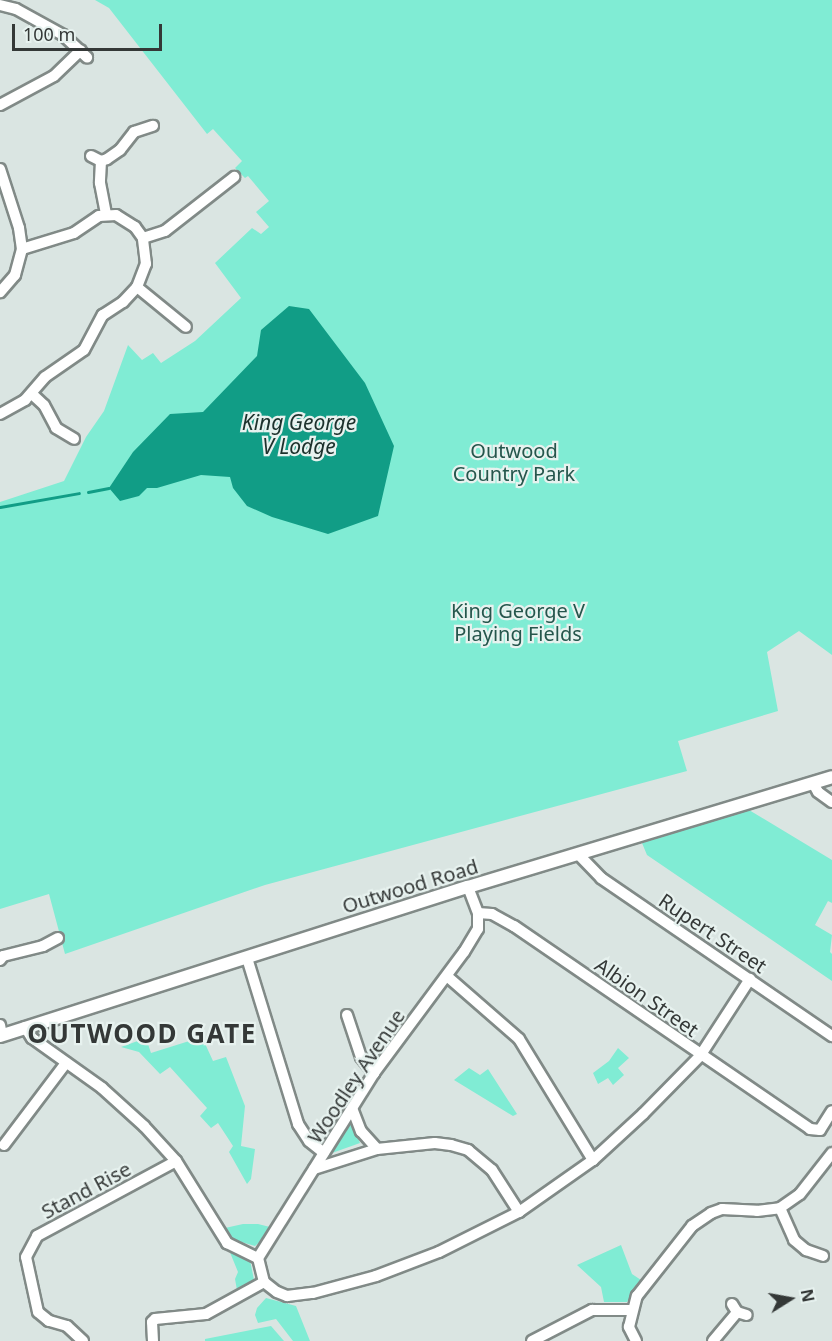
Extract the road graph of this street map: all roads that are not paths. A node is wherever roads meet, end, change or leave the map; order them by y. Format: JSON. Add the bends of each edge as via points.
{"nodes":[{"id":1,"x":0,"y":5,"type":"edge"},
{"id":2,"x":0,"y":105,"type":"edge"},
{"id":3,"x":153,"y":126,"type":"dead end"},
{"id":4,"x":0,"y":169,"type":"edge"},
{"id":5,"x":234,"y":177,"type":"dead end"},
{"id":6,"x":106,"y":214,"type":"junction"},
{"id":7,"x":142,"y":238,"type":"junction"},
{"id":8,"x":22,"y":249,"type":"junction"},
{"id":9,"x":137,"y":287,"type":"junction"},
{"id":10,"x":0,"y":292,"type":"edge"},
{"id":11,"x":189,"y":326,"type":"dead end"},
{"id":12,"x":32,"y":394,"type":"junction"},
{"id":13,"x":0,"y":414,"type":"edge"},
{"id":14,"x":74,"y":439,"type":"dead end"},
{"id":15,"x":832,"y":777,"type":"edge"},
{"id":16,"x":813,"y":783,"type":"junction"},
{"id":17,"x":832,"y":802,"type":"edge"},
{"id":18,"x":579,"y":855,"type":"junction"},
{"id":19,"x":468,"y":887,"type":"junction"},
{"id":20,"x":478,"y":913,"type":"junction"},
{"id":21,"x":58,"y":938,"type":"dead end"},
{"id":22,"x":247,"y":958,"type":"junction"},
{"id":23,"x":0,"y":960,"type":"edge"},
{"id":24,"x":448,"y":977,"type":"junction"},
{"id":25,"x":750,"y":979,"type":"junction"},
{"id":26,"x":347,"y":1015,"type":"dead end"},
{"id":27,"x":25,"y":1027,"type":"junction"},
{"id":28,"x":1,"y":1032,"type":"edge"},
{"id":29,"x":832,"y":1036,"type":"edge"},
{"id":30,"x":700,"y":1056,"type":"junction"},
{"id":31,"x":66,"y":1063,"type":"junction"},
{"id":32,"x":374,"y":1073,"type":"junction"},
{"id":33,"x":352,"y":1108,"type":"junction"},
{"id":34,"x":832,"y":1111,"type":"edge"},
{"id":35,"x":2,"y":1143,"type":"edge"},
{"id":36,"x":377,"y":1149,"type":"junction"},
{"id":37,"x":830,"y":1150,"type":"edge"},
{"id":38,"x":13,"y":1153,"type":"dead end"},
{"id":39,"x":324,"y":1154,"type":"junction"},
{"id":40,"x":593,"y":1160,"type":"junction"},
{"id":41,"x":176,"y":1161,"type":"junction"},
{"id":42,"x":314,"y":1169,"type":"junction"},
{"id":43,"x":780,"y":1208,"type":"junction"},
{"id":44,"x":519,"y":1212,"type":"junction"},
{"id":45,"x":816,"y":1257,"type":"dead end"},
{"id":46,"x":258,"y":1258,"type":"junction"},
{"id":47,"x":264,"y":1282,"type":"junction"},
{"id":48,"x":631,"y":1310,"type":"junction"},
{"id":49,"x":739,"y":1310,"type":"dead end"},
{"id":50,"x":83,"y":1341,"type":"edge"},
{"id":51,"x":153,"y":1341,"type":"edge"},
{"id":52,"x":532,"y":1341,"type":"edge"},
{"id":53,"x":636,"y":1341,"type":"edge"},
{"id":54,"x":713,"y":1341,"type":"edge"}],
"edges":[{"from":1,"to":2,"type":"street","via":[[63,35],[84,54],[54,76]]},
{"from":3,"to":6,"type":"street","via":[[136,126],[120,150],[96,158]]},
{"from":4,"to":8,"type":"street"},
{"from":5,"to":7,"type":"street","via":[[226,189],[165,231]]},
{"from":6,"to":7,"type":"street","via":[[127,220]]},
{"from":6,"to":8,"type":"street","via":[[74,233]]},
{"from":7,"to":9,"type":"street","via":[[146,264]]},
{"from":8,"to":10,"type":"street","via":[[15,275]]},
{"from":9,"to":11,"type":"street"},
{"from":9,"to":12,"type":"street","via":[[104,315],[84,350],[45,377]]},
{"from":12,"to":13,"type":"street"},
{"from":12,"to":14,"type":"street","via":[[42,402],[60,436]]},
{"from":15,"to":16,"type":"street","name":"Outwood Road"},
{"from":16,"to":17,"type":"street"},
{"from":16,"to":18,"type":"street","name":"Outwood Road"},
{"from":18,"to":19,"type":"street","name":"Outwood Road"},
{"from":18,"to":25,"type":"street","name":"Rupert Street","via":[[601,878]]},
{"from":19,"to":20,"type":"street"},
{"from":19,"to":22,"type":"street","name":"Outwood Road"},
{"from":20,"to":24,"type":"street","name":"Woodley Avenue","via":[[478,928]]},
{"from":20,"to":30,"type":"street","name":"Albion Street","via":[[492,914],[514,926]]},
{"from":21,"to":23,"type":"street"},
{"from":22,"to":27,"type":"street","name":"Outwood Road"},
{"from":22,"to":39,"type":"street","via":[[298,1124]]},
{"from":24,"to":32,"type":"street","name":"Woodley Avenue"},
{"from":24,"to":40,"type":"street","via":[[519,1039]]},
{"from":25,"to":29,"type":"street","name":"Rupert Street"},
{"from":25,"to":30,"type":"street"},
{"from":26,"to":32,"type":"street","via":[[361,1057]]},
{"from":27,"to":28,"type":"street","name":"Outwood Road"},
{"from":27,"to":31,"type":"street","via":[[32,1038]]},
{"from":30,"to":34,"type":"street","name":"Albion Street","via":[[810,1129],[818,1131]]},
{"from":30,"to":40,"type":"street"},
{"from":31,"to":35,"type":"street"},
{"from":31,"to":41,"type":"street","via":[[125,1108]]},
{"from":32,"to":33,"type":"street","name":"Woodley Avenue"},
{"from":33,"to":36,"type":"street","via":[[361,1131]]},
{"from":33,"to":39,"type":"street","name":"Woodley Avenue"},
{"from":35,"to":38,"type":"street"},
{"from":36,"to":42,"type":"street"},
{"from":36,"to":44,"type":"street","via":[[435,1143],[468,1150],[492,1170]]},
{"from":37,"to":43,"type":"street","via":[[800,1194]]},
{"from":39,"to":42,"type":"street","name":"Woodley Avenue"},
{"from":40,"to":44,"type":"street"},
{"from":41,"to":46,"type":"street","via":[[227,1243]]},
{"from":41,"to":50,"type":"street","name":"Stand Rise","via":[[37,1236],[26,1257],[38,1312],[49,1321],[67,1326]]},
{"from":42,"to":46,"type":"street","name":"Woodley Avenue"},
{"from":43,"to":45,"type":"street","via":[[794,1240]]},
{"from":43,"to":48,"type":"street","via":[[722,1209],[701,1219],[643,1285]]},
{"from":44,"to":47,"type":"street","via":[[439,1252],[376,1276],[287,1296]]},
{"from":46,"to":47,"type":"street"},
{"from":47,"to":51,"type":"street","via":[[206,1314],[155,1319]]},
{"from":48,"to":52,"type":"street","via":[[592,1310]]},
{"from":48,"to":53,"type":"street","via":[[629,1327]]},
{"from":49,"to":54,"type":"street"}]}
